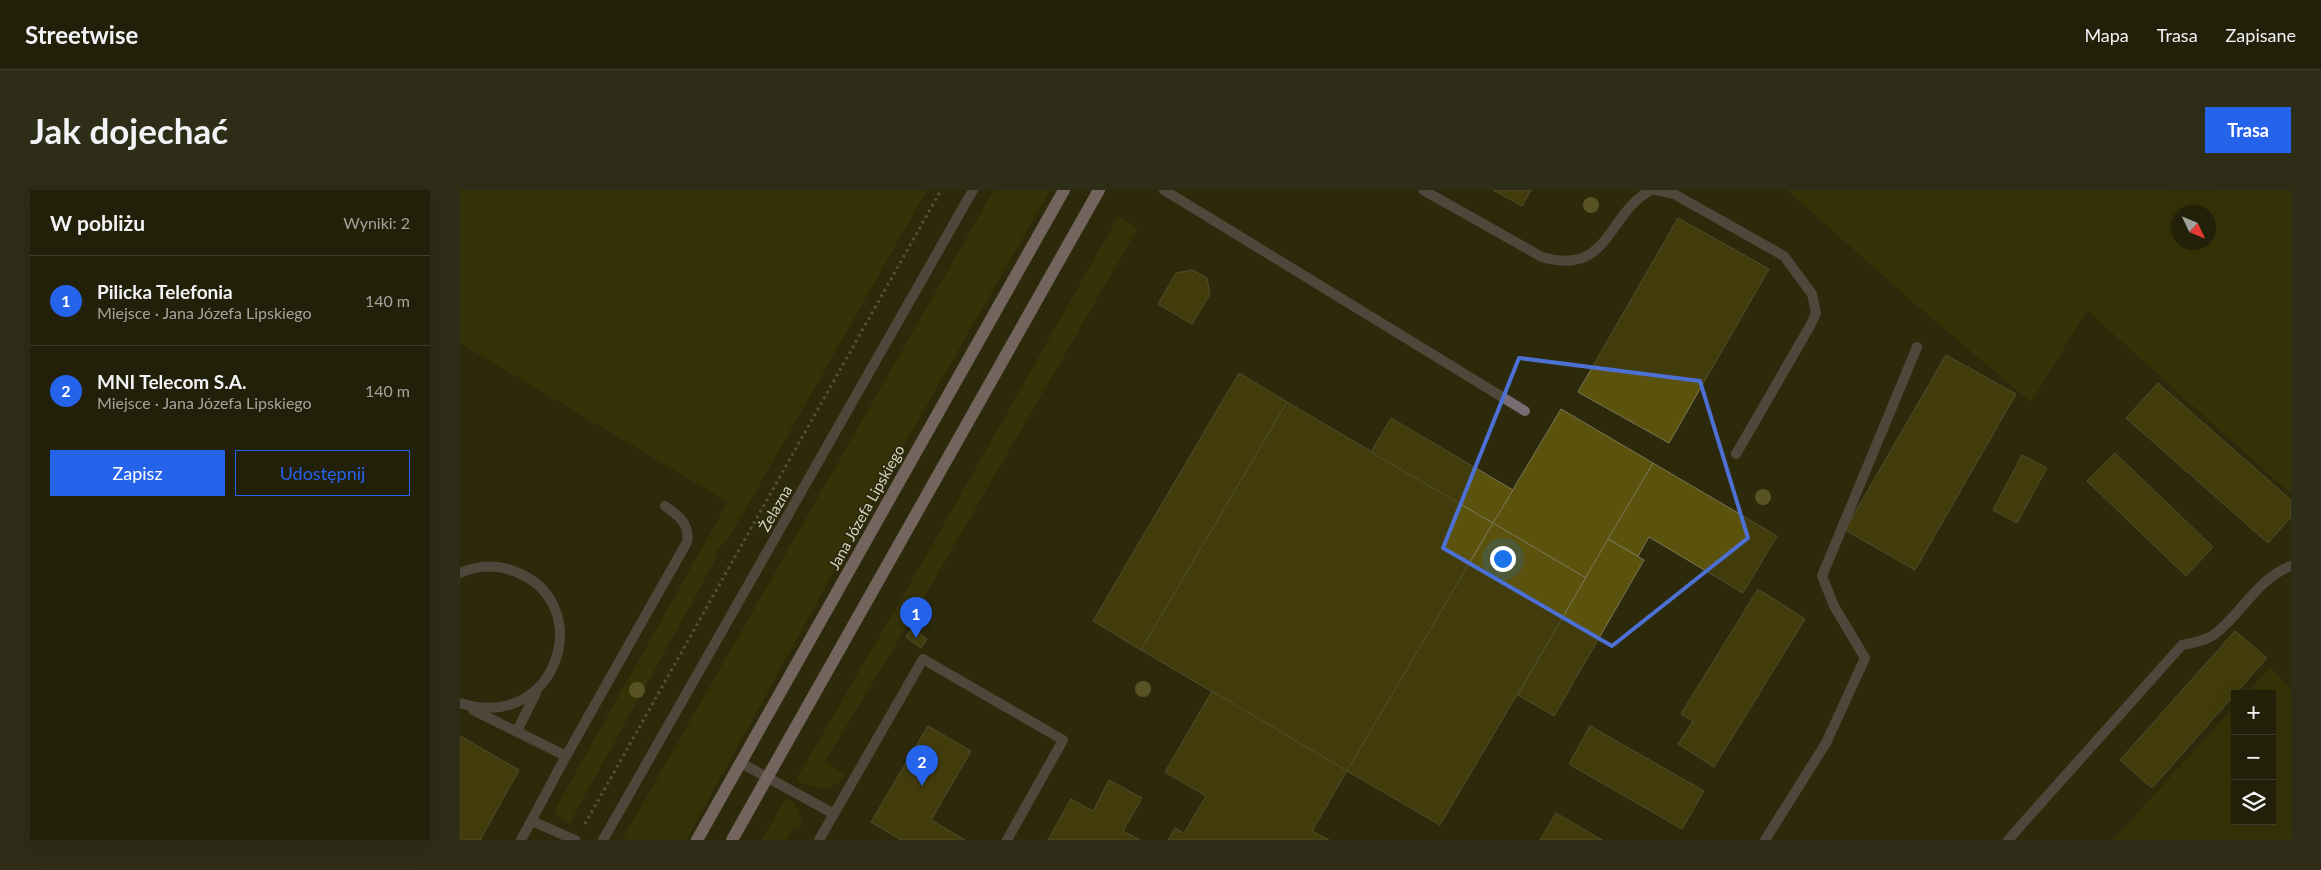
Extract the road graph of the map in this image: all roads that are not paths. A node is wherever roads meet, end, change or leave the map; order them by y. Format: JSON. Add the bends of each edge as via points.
{"nodes":[{"id":1,"x":973,"y":190,"type":"edge"},
{"id":2,"x":1064,"y":190,"type":"edge"},
{"id":3,"x":1099,"y":190,"type":"edge"},
{"id":4,"x":1164,"y":190,"type":"edge"},
{"id":5,"x":1423,"y":190,"type":"edge"},
{"id":6,"x":1651,"y":190,"type":"edge"},
{"id":7,"x":1656,"y":190,"type":"edge"},
{"id":8,"x":1917,"y":347,"type":"dead end"},
{"id":9,"x":1525,"y":411,"type":"dead end"},
{"id":10,"x":1736,"y":454,"type":"dead end"},
{"id":11,"x":665,"y":506,"type":"dead end"},
{"id":12,"x":2291,"y":566,"type":"edge"},
{"id":13,"x":460,"y":572,"type":"edge"},
{"id":14,"x":537,"y":690,"type":"junction"},
{"id":15,"x":460,"y":703,"type":"edge"},
{"id":16,"x":516,"y":731,"type":"junction"},
{"id":17,"x":566,"y":756,"type":"junction"},
{"id":18,"x":741,"y":763,"type":"junction"},
{"id":19,"x":768,"y":777,"type":"junction"},
{"id":20,"x":834,"y":814,"type":"junction"},
{"id":21,"x":532,"y":821,"type":"junction"},
{"id":22,"x":578,"y":836,"type":"edge"},
{"id":23,"x":521,"y":840,"type":"edge"},
{"id":24,"x":603,"y":840,"type":"edge"},
{"id":25,"x":697,"y":840,"type":"edge"},
{"id":26,"x":732,"y":840,"type":"edge"},
{"id":27,"x":819,"y":840,"type":"edge"},
{"id":28,"x":1007,"y":840,"type":"edge"},
{"id":29,"x":1765,"y":840,"type":"edge"},
{"id":30,"x":2008,"y":840,"type":"edge"}],
"edges":[{"from":1,"to":24,"type":"street","name":"Żelazna"},
{"from":2,"to":18,"type":"main road","name":"Jana Józefa Lipskiego"},
{"from":3,"to":19,"type":"main road"},
{"from":4,"to":9,"type":"street"},
{"from":5,"to":6,"type":"street","via":[[1542,257],[1568,262],[1596,250],[1612,234],[1630,204]]},
{"from":7,"to":10,"type":"street","via":[[1674,194],[1784,256],[1814,299],[1816,313],[1810,326]]},
{"from":8,"to":29,"type":"street","via":[[1822,576],[1834,606],[1865,658],[1826,743]]},
{"from":11,"to":17,"type":"street","via":[[685,522],[689,532],[687,542]]},
{"from":12,"to":30,"type":"street","via":[[2279,570],[2261,586],[2214,635],[2182,645]]},
{"from":13,"to":14,"type":"street","via":[[489,566],[506,568],[522,574],[547,597],[555,612],[560,646],[556,662]]},
{"from":14,"to":15,"type":"street","via":[[524,700],[492,709]]},
{"from":14,"to":16,"type":"street"},
{"from":15,"to":16,"type":"street"},
{"from":16,"to":17,"type":"street"},
{"from":17,"to":21,"type":"street"},
{"from":18,"to":19,"type":"street"},
{"from":18,"to":25,"type":"main road","name":"Jana Józefa Lipskiego"},
{"from":19,"to":20,"type":"street"},
{"from":19,"to":26,"type":"main road"},
{"from":20,"to":27,"type":"street"},
{"from":20,"to":28,"type":"street","via":[[923,659],[1063,740]]},
{"from":21,"to":22,"type":"street"},
{"from":21,"to":23,"type":"street"}]}
